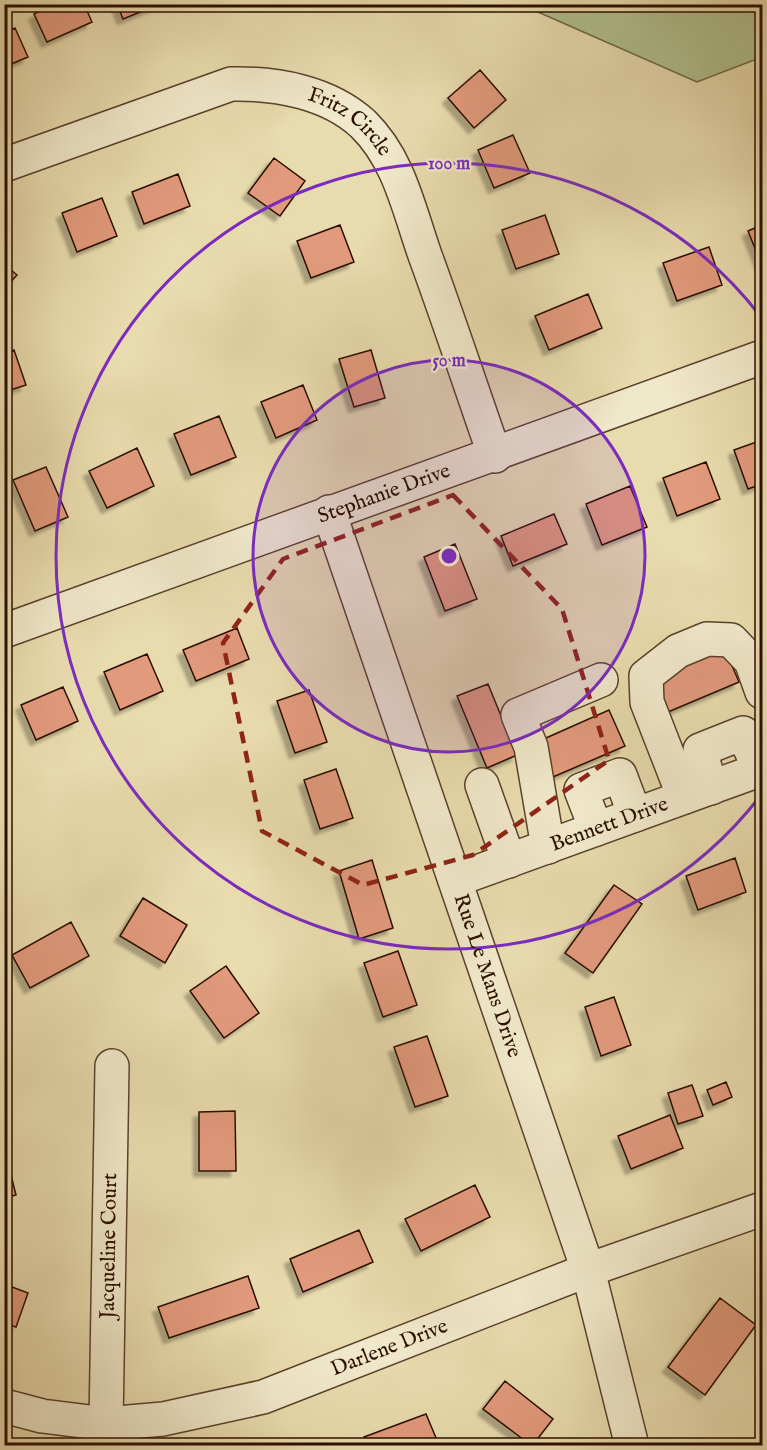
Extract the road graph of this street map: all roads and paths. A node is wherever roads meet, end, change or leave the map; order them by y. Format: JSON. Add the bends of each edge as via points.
{"nodes":[{"id":1,"x":4,"y":165,"type":"edge"},
{"id":2,"x":762,"y":357,"type":"edge"},
{"id":3,"x":495,"y":456,"type":"junction"},
{"id":4,"x":329,"y":512,"type":"junction"},
{"id":5,"x":4,"y":631,"type":"edge"},
{"id":6,"x":601,"y":680,"type":"dead end"},
{"id":7,"x":762,"y":692,"type":"edge"},
{"id":8,"x":761,"y":769,"type":"edge"},
{"id":9,"x":482,"y":786,"type":"dead end"},
{"id":10,"x":698,"y":792,"type":"junction"},
{"id":11,"x":635,"y":815,"type":"junction"},
{"id":12,"x":596,"y":829,"type":"junction"},
{"id":13,"x":548,"y":847,"type":"junction"},
{"id":14,"x":509,"y":861,"type":"junction"},
{"id":15,"x":455,"y":880,"type":"junction"},
{"id":16,"x":112,"y":1066,"type":"dead end"},
{"id":17,"x":762,"y":1209,"type":"edge"},
{"id":18,"x":588,"y":1270,"type":"junction"},
{"id":19,"x":4,"y":1406,"type":"edge"},
{"id":20,"x":106,"y":1424,"type":"junction"},
{"id":21,"x":632,"y":1446,"type":"edge"}],
"edges":[{"from":1,"to":3,"type":"street","name":"Fritz Circle","via":[[231,84],[286,87],[340,108],[362,124],[394,165]]},
{"from":2,"to":3,"type":"street","name":"Stephanie Drive"},
{"from":3,"to":4,"type":"street","name":"Stephanie Drive"},
{"from":4,"to":5,"type":"street","name":"Stephanie Drive"},
{"from":4,"to":15,"type":"street","name":"Rue Le Mans Drive"},
{"from":6,"to":13,"type":"street","via":[[518,715],[531,747]]},
{"from":7,"to":10,"type":"street","via":[[751,661],[731,640],[707,639],[678,651],[646,676],[647,702]]},
{"from":8,"to":10,"type":"street","name":"Bennett Drive"},
{"from":9,"to":14,"type":"street"},
{"from":10,"to":11,"type":"street","name":"Bennett Drive"},
{"from":11,"to":12,"type":"street","name":"Bennett Drive"},
{"from":11,"to":12,"type":"street","via":[[620,775],[581,790]]},
{"from":12,"to":13,"type":"street","name":"Bennett Drive"},
{"from":13,"to":14,"type":"street","name":"Bennett Drive"},
{"from":14,"to":15,"type":"street","name":"Bennett Drive"},
{"from":15,"to":18,"type":"street","name":"Rue Le Mans Drive"},
{"from":16,"to":20,"type":"street","name":"Jacqueline Court"},
{"from":17,"to":18,"type":"street","name":"Darlene Drive"},
{"from":18,"to":20,"type":"street","name":"Darlene Drive","via":[[263,1397],[163,1419]]},
{"from":18,"to":21,"type":"street","name":"Rue Le Mans Drive"},
{"from":19,"to":20,"type":"street","name":"Darlene Drive","via":[[42,1416]]}]}
